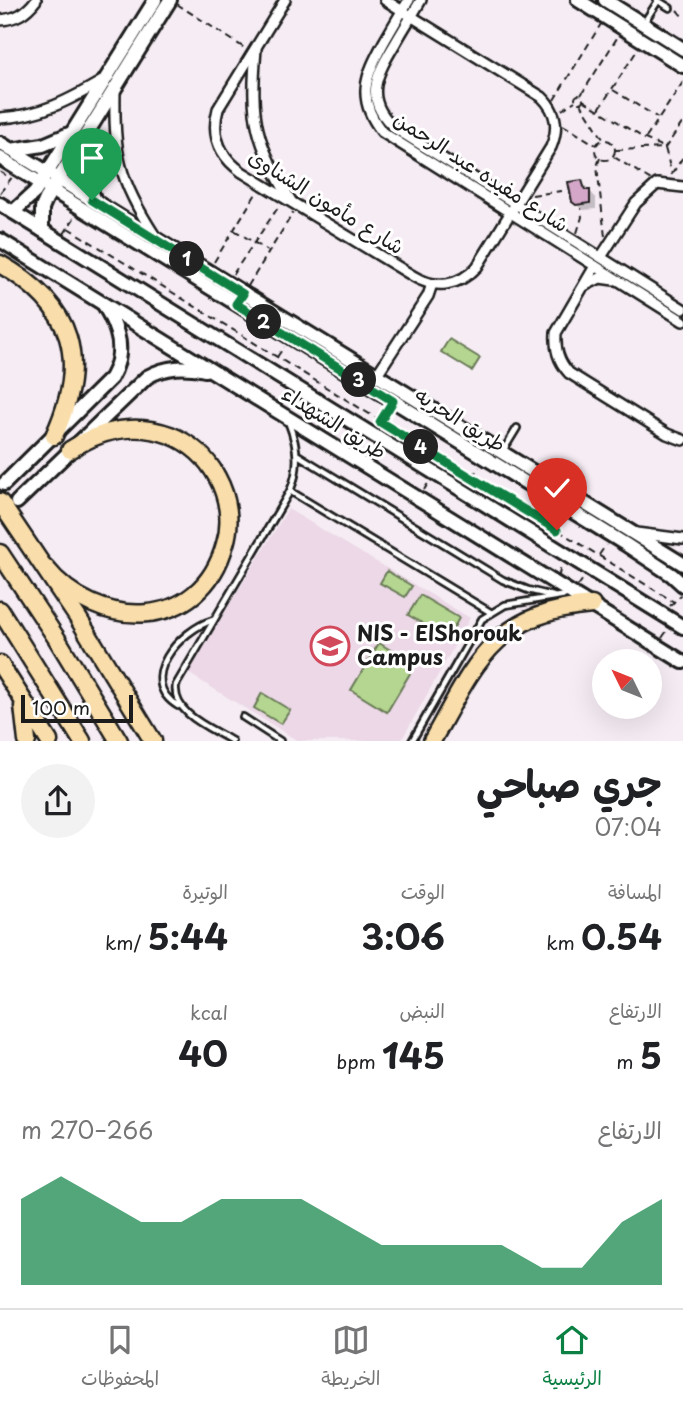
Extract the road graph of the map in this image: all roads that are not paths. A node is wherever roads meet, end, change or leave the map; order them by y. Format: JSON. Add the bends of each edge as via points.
{"nodes":[{"id":1,"x":36,"y":0,"type":"edge"},
{"id":2,"x":155,"y":0,"type":"edge"},
{"id":3,"x":170,"y":0,"type":"edge"},
{"id":4,"x":285,"y":0,"type":"edge"},
{"id":5,"x":386,"y":0,"type":"edge"},
{"id":6,"x":409,"y":0,"type":"edge"},
{"id":7,"x":421,"y":0,"type":"edge"},
{"id":8,"x":578,"y":0,"type":"edge"},
{"id":9,"x":605,"y":0,"type":"edge"},
{"id":10,"x":657,"y":0,"type":"edge"},
{"id":11,"x":670,"y":8,"type":"road end"},
{"id":12,"x":403,"y":10,"type":"junction"},
{"id":13,"x":412,"y":15,"type":"junction"},
{"id":14,"x":0,"y":20,"type":"edge"},
{"id":15,"x":643,"y":24,"type":"junction"},
{"id":16,"x":683,"y":49,"type":"edge"},
{"id":17,"x":254,"y":50,"type":"junction"},
{"id":18,"x":683,"y":66,"type":"edge"},
{"id":19,"x":110,"y":84,"type":"junction"},
{"id":20,"x":0,"y":118,"type":"edge"},
{"id":21,"x":78,"y":135,"type":"junction"},
{"id":22,"x":6,"y":146,"type":"edge"},
{"id":23,"x":0,"y":158,"type":"edge"},
{"id":24,"x":49,"y":181,"type":"junction"},
{"id":25,"x":683,"y":187,"type":"edge"},
{"id":26,"x":95,"y":202,"type":"junction"},
{"id":27,"x":292,"y":202,"type":"junction"},
{"id":28,"x":0,"y":204,"type":"edge"},
{"id":29,"x":517,"y":205,"type":"junction"},
{"id":30,"x":13,"y":212,"type":"junction"},
{"id":31,"x":42,"y":230,"type":"junction"},
{"id":32,"x":0,"y":240,"type":"edge"},
{"id":33,"x":158,"y":240,"type":"junction"},
{"id":34,"x":602,"y":255,"type":"junction"},
{"id":35,"x":0,"y":264,"type":"edge"},
{"id":36,"x":595,"y":266,"type":"junction"},
{"id":37,"x":619,"y":281,"type":"junction"},
{"id":38,"x":432,"y":284,"type":"junction"},
{"id":39,"x":583,"y":287,"type":"junction"},
{"id":40,"x":102,"y":302,"type":"junction"},
{"id":41,"x":683,"y":309,"type":"edge"},
{"id":42,"x":683,"y":321,"type":"edge"},
{"id":43,"x":214,"y":371,"type":"junction"},
{"id":44,"x":376,"y":376,"type":"junction"},
{"id":45,"x":286,"y":416,"type":"junction"},
{"id":46,"x":517,"y":428,"type":"dead end"},
{"id":47,"x":54,"y":436,"type":"junction"},
{"id":48,"x":683,"y":440,"type":"edge"},
{"id":49,"x":70,"y":450,"type":"junction"},
{"id":50,"x":502,"y":453,"type":"junction"},
{"id":51,"x":298,"y":455,"type":"junction"},
{"id":52,"x":4,"y":484,"type":"dead end"},
{"id":53,"x":290,"y":491,"type":"junction"},
{"id":54,"x":8,"y":502,"type":"edge"},
{"id":55,"x":627,"y":538,"type":"junction"},
{"id":56,"x":683,"y":540,"type":"edge"},
{"id":57,"x":0,"y":553,"type":"edge"},
{"id":58,"x":681,"y":563,"type":"edge"},
{"id":59,"x":45,"y":567,"type":"junction"},
{"id":60,"x":672,"y":575,"type":"junction"},
{"id":61,"x":683,"y":585,"type":"edge"},
{"id":62,"x":573,"y":594,"type":"junction"},
{"id":63,"x":554,"y":596,"type":"junction"},
{"id":64,"x":592,"y":605,"type":"junction"},
{"id":65,"x":0,"y":610,"type":"edge"},
{"id":66,"x":491,"y":612,"type":"junction"},
{"id":67,"x":214,"y":620,"type":"junction"},
{"id":68,"x":673,"y":621,"type":"edge"},
{"id":69,"x":683,"y":662,"type":"edge"},
{"id":70,"x":0,"y":664,"type":"edge"},
{"id":71,"x":19,"y":694,"type":"junction"},
{"id":72,"x":180,"y":706,"type":"junction"},
{"id":73,"x":243,"y":718,"type":"dead end"},
{"id":74,"x":27,"y":741,"type":"edge"},
{"id":75,"x":49,"y":741,"type":"edge"},
{"id":76,"x":82,"y":741,"type":"edge"},
{"id":77,"x":119,"y":741,"type":"edge"},
{"id":78,"x":153,"y":741,"type":"edge"},
{"id":79,"x":232,"y":741,"type":"edge"},
{"id":80,"x":280,"y":741,"type":"edge"},
{"id":81,"x":412,"y":741,"type":"edge"},
{"id":82,"x":432,"y":741,"type":"edge"}],
"edges":[{"from":1,"to":14,"type":"street","via":[[22,15]]},
{"from":2,"to":19,"type":"street"},
{"from":3,"to":19,"type":"street"},
{"from":4,"to":17,"type":"street","name":"شارع مأمون الشناوى"},
{"from":5,"to":12,"type":"street"},
{"from":6,"to":12,"type":"street","name":"شارع مفيده عبد الرحمن"},
{"from":7,"to":13,"type":"street","name":"شارع مفيده عبد الرحمن"},
{"from":8,"to":18,"type":"street"},
{"from":9,"to":15,"type":"street"},
{"from":10,"to":11,"type":"lane"},
{"from":10,"to":15,"type":"lane"},
{"from":12,"to":13,"type":"street"},
{"from":12,"to":29,"type":"street","name":"شارع مفيده عبد الرحمن","via":[[367,77],[366,99],[373,120],[394,141]]},
{"from":13,"to":29,"type":"street","name":"شارع مفيده عبد الرحمن","via":[[378,74],[375,86],[380,111],[396,129]]},
{"from":13,"to":29,"type":"street","via":[[550,106],[555,139]]},
{"from":15,"to":16,"type":"street"},
{"from":17,"to":27,"type":"street","via":[[256,125],[268,162]]},
{"from":17,"to":27,"type":"street","name":"شارع مأمون الشناوى","via":[[218,109],[216,140],[233,166]]},
{"from":19,"to":20,"type":"street","via":[[43,111]]},
{"from":19,"to":21,"type":"street"},
{"from":19,"to":33,"type":"street","via":[[121,169],[130,194]]},
{"from":21,"to":22,"type":"street","via":[[43,145]]},
{"from":21,"to":24,"type":"street"},
{"from":21,"to":26,"type":"street"},
{"from":22,"to":24,"type":"street","name":"طريق الحريه"},
{"from":23,"to":24,"type":"street","name":"طريق الحريه","via":[[14,174]]},
{"from":24,"to":26,"type":"street","name":"طريق الحريه"},
{"from":24,"to":30,"type":"street"},
{"from":24,"to":31,"type":"street"},
{"from":24,"to":55,"type":"street","name":"طريق الحريه","via":[[81,209],[612,536]]},
{"from":25,"to":34,"type":"street","via":[[657,184],[636,202]]},
{"from":26,"to":33,"type":"street","name":"طريق الحريه"},
{"from":27,"to":38,"type":"street","name":"شارع مأمون الشناوى"},
{"from":28,"to":30,"type":"street","name":"طريق الشهداء"},
{"from":29,"to":34,"type":"street","name":"شارع مفيده عبد الرحمن"},
{"from":29,"to":36,"type":"street","name":"شارع مفيده عبد الرحمن"},
{"from":29,"to":38,"type":"street","via":[[471,274],[456,283]]},
{"from":30,"to":31,"type":"street","name":"طريق الشهداء"},
{"from":31,"to":68,"type":"street","name":"طريق الشهداء"},
{"from":32,"to":40,"type":"street","name":"طريق الشهداء"},
{"from":33,"to":44,"type":"street","name":"طريق الحريه"},
{"from":34,"to":36,"type":"street","via":[[592,258]]},
{"from":34,"to":41,"type":"street","name":"شارع مفيده عبد الرحمن"},
{"from":35,"to":47,"type":"highway","via":[[45,297],[67,336],[72,381]]},
{"from":36,"to":37,"type":"street","name":"شارع مفيده عبد الرحمن"},
{"from":36,"to":39,"type":"street"},
{"from":37,"to":39,"type":"street","via":[[600,278]]},
{"from":37,"to":42,"type":"street","name":"شارع مفيده عبد الرحمن"},
{"from":38,"to":44,"type":"street"},
{"from":39,"to":48,"type":"street","via":[[556,332],[562,365]]},
{"from":40,"to":43,"type":"street","name":"طريق الشهداء"},
{"from":40,"to":47,"type":"street","via":[[118,335],[118,365],[106,385]]},
{"from":43,"to":45,"type":"street","name":"طريق الشهداء"},
{"from":43,"to":49,"type":"street","via":[[183,367],[154,373]]},
{"from":44,"to":50,"type":"street","name":"طريق الحريه"},
{"from":45,"to":51,"type":"lane"},
{"from":45,"to":62,"type":"street","name":"طريق الشهداء"},
{"from":46,"to":50,"type":"lane"},
{"from":47,"to":52,"type":"street"},
{"from":49,"to":54,"type":"street"},
{"from":49,"to":59,"type":"highway","via":[[91,438],[128,428],[153,430],[184,442],[220,481],[227,502],[227,538],[217,565],[199,589],[174,606],[146,614],[117,613],[93,605],[67,589]]},
{"from":50,"to":55,"type":"street","name":"طريق الحريه"},
{"from":51,"to":53,"type":"lane"},
{"from":51,"to":63,"type":"lane","via":[[503,580]]},
{"from":53,"to":66,"type":"lane"},
{"from":53,"to":67,"type":"lane"},
{"from":54,"to":59,"type":"highway"},
{"from":55,"to":56,"type":"street"},
{"from":55,"to":58,"type":"street","name":"طريق الحريه"},
{"from":55,"to":60,"type":"street","name":"طريق الحريه"},
{"from":57,"to":77,"type":"highway"},
{"from":58,"to":60,"type":"street"},
{"from":59,"to":78,"type":"highway"},
{"from":60,"to":61,"type":"street","name":"طريق الحريه"},
{"from":62,"to":63,"type":"lane"},
{"from":62,"to":64,"type":"street","name":"طريق الشهداء"},
{"from":63,"to":66,"type":"lane"},
{"from":64,"to":69,"type":"street","name":"طريق الشهداء"},
{"from":64,"to":82,"type":"highway","via":[[538,615],[493,643],[476,663]]},
{"from":65,"to":76,"type":"highway"},
{"from":66,"to":81,"type":"lane","via":[[475,628]]},
{"from":67,"to":72,"type":"lane","via":[[178,680],[175,691]]},
{"from":67,"to":72,"type":"lane","via":[[185,635],[166,661],[161,675],[163,690]]},
{"from":70,"to":71,"type":"highway"},
{"from":71,"to":74,"type":"highway"},
{"from":71,"to":75,"type":"highway"},
{"from":72,"to":79,"type":"lane"},
{"from":73,"to":80,"type":"lane"}]}
